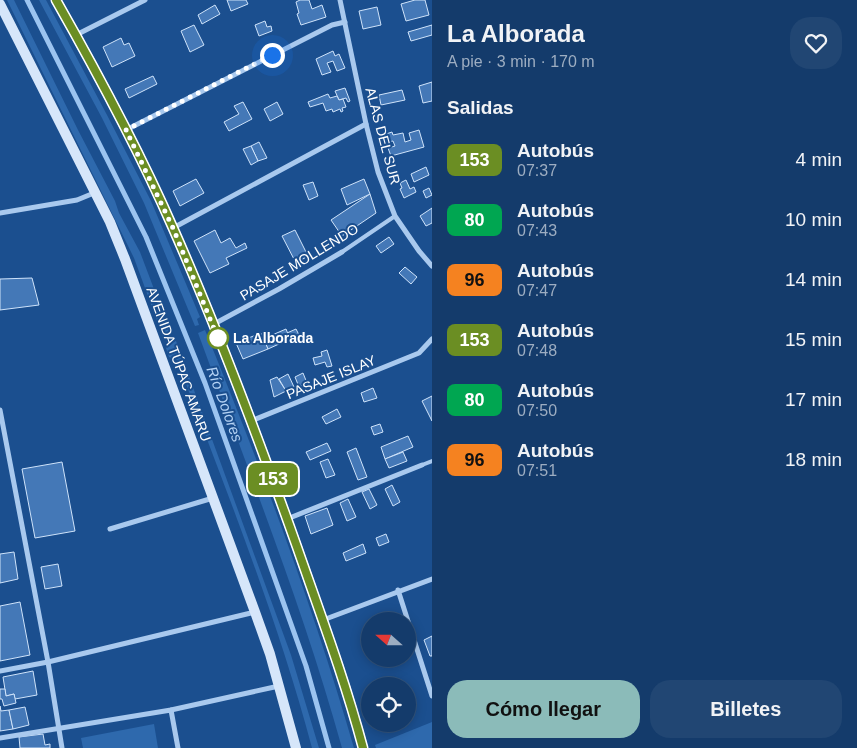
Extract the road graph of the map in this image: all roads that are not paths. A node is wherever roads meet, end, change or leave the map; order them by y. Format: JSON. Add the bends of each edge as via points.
{"nodes":[{"id":1,"x":56,"y":0,"type":"edge"},
{"id":2,"x":145,"y":0,"type":"edge"},
{"id":3,"x":340,"y":0,"type":"edge"},
{"id":4,"x":0,"y":4,"type":"edge"},
{"id":5,"x":345,"y":22,"type":"junction"},
{"id":6,"x":76,"y":35,"type":"junction"},
{"id":7,"x":366,"y":124,"type":"junction"},
{"id":8,"x":126,"y":130,"type":"junction"},
{"id":9,"x":94,"y":192,"type":"junction"},
{"id":10,"x":0,"y":213,"type":"edge"},
{"id":11,"x":395,"y":216,"type":"junction"},
{"id":12,"x":173,"y":228,"type":"junction"},
{"id":13,"x":342,"y":252,"type":"joint"},
{"id":14,"x":432,"y":266,"type":"edge"},
{"id":15,"x":213,"y":325,"type":"junction"},
{"id":16,"x":432,"y":339,"type":"edge"},
{"id":17,"x":0,"y":410,"type":"edge"},
{"id":18,"x":251,"y":421,"type":"junction"},
{"id":19,"x":432,"y":461,"type":"edge"},
{"id":20,"x":422,"y":465,"type":"joint"},
{"id":21,"x":214,"y":498,"type":"junction"},
{"id":22,"x":287,"y":519,"type":"junction"},
{"id":23,"x":110,"y":529,"type":"dead end"},
{"id":24,"x":432,"y":579,"type":"edge"},
{"id":25,"x":398,"y":590,"type":"junction"},
{"id":26,"x":256,"y":612,"type":"junction"},
{"id":27,"x":322,"y":620,"type":"junction"},
{"id":28,"x":48,"y":662,"type":"junction"},
{"id":29,"x":0,"y":671,"type":"edge"},
{"id":30,"x":279,"y":686,"type":"junction"},
{"id":31,"x":432,"y":696,"type":"edge"},
{"id":32,"x":171,"y":710,"type":"junction"},
{"id":33,"x":59,"y":729,"type":"junction"},
{"id":34,"x":0,"y":738,"type":"edge"},
{"id":35,"x":62,"y":748,"type":"edge"},
{"id":36,"x":178,"y":748,"type":"edge"},
{"id":37,"x":296,"y":748,"type":"edge"},
{"id":38,"x":363,"y":748,"type":"edge"}],
"edges":[{"from":1,"to":6,"type":"street"},
{"from":2,"to":6,"type":"street"},
{"from":3,"to":5,"type":"street","name":"ALAS DEL SUR"},
{"from":4,"to":9,"type":"street","name":"AVENIDA TÚPAC AMARU"},
{"from":5,"to":7,"type":"street","name":"ALAS DEL SUR"},
{"from":5,"to":8,"type":"street","via":[[332,25]]},
{"from":6,"to":8,"type":"street"},
{"from":7,"to":11,"type":"street","name":"ALAS DEL SUR","via":[[378,172]]},
{"from":7,"to":12,"type":"street"},
{"from":8,"to":12,"type":"street"},
{"from":9,"to":10,"type":"street","via":[[77,200]]},
{"from":9,"to":21,"type":"street","name":"AVENIDA TÚPAC AMARU","via":[[129,267]]},
{"from":11,"to":13,"type":"lane","name":"PASAJE MOLLENDO"},
{"from":11,"to":14,"type":"street","name":"ALAS DEL SUR"},
{"from":12,"to":15,"type":"street"},
{"from":13,"to":15,"type":"street","name":"PASAJE MOLLENDO"},
{"from":15,"to":18,"type":"street"},
{"from":16,"to":18,"type":"street","name":"PASAJE ISLAY","via":[[419,353]]},
{"from":17,"to":28,"type":"street"},
{"from":18,"to":22,"type":"street"},
{"from":19,"to":20,"type":"lane"},
{"from":20,"to":22,"type":"street"},
{"from":21,"to":23,"type":"street"},
{"from":21,"to":26,"type":"street","name":"AVENIDA TÚPAC AMARU"},
{"from":22,"to":27,"type":"street"},
{"from":24,"to":25,"type":"street"},
{"from":25,"to":27,"type":"street"},
{"from":25,"to":31,"type":"street"},
{"from":26,"to":28,"type":"street"},
{"from":26,"to":30,"type":"street","name":"AVENIDA TÚPAC AMARU"},
{"from":27,"to":38,"type":"street"},
{"from":28,"to":29,"type":"street"},
{"from":28,"to":33,"type":"street"},
{"from":30,"to":32,"type":"street"},
{"from":30,"to":37,"type":"street","name":"AVENIDA TÚPAC AMARU"},
{"from":32,"to":33,"type":"street"},
{"from":32,"to":36,"type":"street"},
{"from":33,"to":34,"type":"street"},
{"from":33,"to":35,"type":"street"}]}
